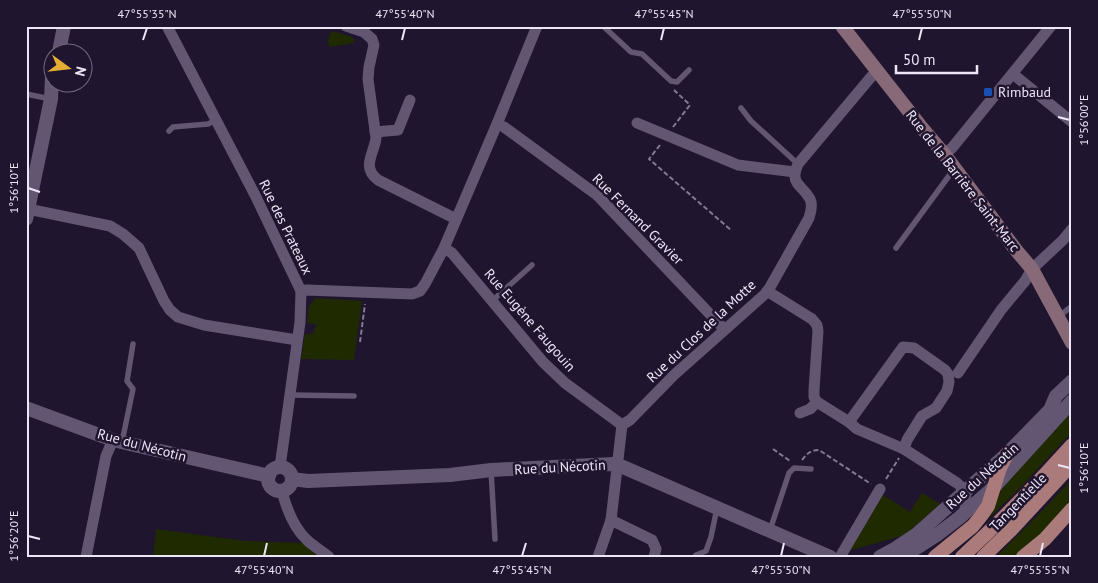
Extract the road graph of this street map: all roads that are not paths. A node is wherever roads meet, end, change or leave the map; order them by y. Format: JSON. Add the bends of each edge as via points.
{"nodes":[{"id":1,"x":64,"y":26,"type":"edge"},
{"id":2,"x":167,"y":26,"type":"edge"},
{"id":3,"x":346,"y":26,"type":"edge"},
{"id":4,"x":537,"y":26,"type":"edge"},
{"id":5,"x":603,"y":26,"type":"edge"},
{"id":6,"x":842,"y":26,"type":"edge"},
{"id":7,"x":1051,"y":26,"type":"edge"},
{"id":8,"x":61,"y":42,"type":"edge"},
{"id":9,"x":689,"y":70,"type":"dead end"},
{"id":10,"x":878,"y":71,"type":"junction"},
{"id":11,"x":1013,"y":74,"type":"junction"},
{"id":12,"x":51,"y":92,"type":"edge"},
{"id":13,"x":26,"y":94,"type":"edge"},
{"id":14,"x":51,"y":99,"type":"junction"},
{"id":15,"x":410,"y":100,"type":"dead end"},
{"id":16,"x":741,"y":108,"type":"dead end"},
{"id":17,"x":216,"y":120,"type":"junction"},
{"id":18,"x":1072,"y":122,"type":"edge"},
{"id":19,"x":637,"y":123,"type":"dead end"},
{"id":20,"x":497,"y":124,"type":"junction"},
{"id":21,"x":169,"y":131,"type":"dead end"},
{"id":22,"x":375,"y":132,"type":"junction"},
{"id":23,"x":944,"y":154,"type":"junction"},
{"id":24,"x":796,"y":168,"type":"junction"},
{"id":25,"x":954,"y":169,"type":"junction"},
{"id":26,"x":28,"y":206,"type":"edge"},
{"id":27,"x":456,"y":219,"type":"junction"},
{"id":28,"x":1072,"y":229,"type":"edge"},
{"id":29,"x":444,"y":248,"type":"junction"},
{"id":30,"x":896,"y":248,"type":"dead end"},
{"id":31,"x":532,"y":265,"type":"dead end"},
{"id":32,"x":1032,"y":269,"type":"junction"},
{"id":33,"x":301,"y":291,"type":"junction"},
{"id":34,"x":767,"y":291,"type":"junction"},
{"id":35,"x":492,"y":301,"type":"junction"},
{"id":36,"x":1072,"y":306,"type":"edge"},
{"id":37,"x":1058,"y":317,"type":"junction"},
{"id":38,"x":724,"y":329,"type":"junction"},
{"id":39,"x":297,"y":340,"type":"junction"},
{"id":40,"x":1072,"y":343,"type":"edge"},
{"id":41,"x":133,"y":344,"type":"dead end"},
{"id":42,"x":958,"y":373,"type":"dead end"},
{"id":43,"x":1072,"y":381,"type":"edge"},
{"id":44,"x":290,"y":395,"type":"junction"},
{"id":45,"x":354,"y":396,"type":"dead end"},
{"id":46,"x":1072,"y":401,"type":"edge"},
{"id":47,"x":817,"y":402,"type":"junction"},
{"id":48,"x":26,"y":408,"type":"edge"},
{"id":49,"x":800,"y":413,"type":"dead end"},
{"id":50,"x":849,"y":422,"type":"junction"},
{"id":51,"x":622,"y":425,"type":"junction"},
{"id":52,"x":118,"y":441,"type":"junction"},
{"id":53,"x":1072,"y":445,"type":"edge"},
{"id":54,"x":904,"y":449,"type":"junction"},
{"id":55,"x":1008,"y":454,"type":"junction"},
{"id":56,"x":280,"y":463,"type":"junction"},
{"id":57,"x":1072,"y":464,"type":"edge"},
{"id":58,"x":617,"y":465,"type":"junction"},
{"id":59,"x":811,"y":469,"type":"dead end"},
{"id":60,"x":490,"y":470,"type":"junction"},
{"id":61,"x":265,"y":475,"type":"junction"},
{"id":62,"x":297,"y":479,"type":"junction"},
{"id":63,"x":994,"y":487,"type":"junction"},
{"id":64,"x":880,"y":489,"type":"road end"},
{"id":65,"x":966,"y":491,"type":"junction"},
{"id":66,"x":283,"y":494,"type":"junction"},
{"id":67,"x":717,"y":508,"type":"junction"},
{"id":68,"x":1072,"y":509,"type":"edge"},
{"id":69,"x":965,"y":512,"type":"junction"},
{"id":70,"x":611,"y":520,"type":"junction"},
{"id":71,"x":770,"y":530,"type":"junction"},
{"id":72,"x":495,"y":538,"type":"dead end"},
{"id":73,"x":86,"y":557,"type":"edge"},
{"id":74,"x":329,"y":557,"type":"edge"},
{"id":75,"x":598,"y":557,"type":"edge"},
{"id":76,"x":654,"y":557,"type":"edge"},
{"id":77,"x":695,"y":557,"type":"edge"},
{"id":78,"x":830,"y":557,"type":"edge"},
{"id":79,"x":840,"y":557,"type":"edge"},
{"id":80,"x":880,"y":557,"type":"edge"},
{"id":81,"x":902,"y":557,"type":"edge"},
{"id":82,"x":935,"y":557,"type":"edge"},
{"id":83,"x":962,"y":557,"type":"edge"},
{"id":84,"x":983,"y":557,"type":"edge"},
{"id":85,"x":1023,"y":557,"type":"edge"}],
"edges":[{"from":1,"to":8,"type":"street"},
{"from":2,"to":17,"type":"street","name":"Rue des Prateaux"},
{"from":3,"to":22,"type":"street","via":[[370,36],[374,45],[368,79]]},
{"from":4,"to":20,"type":"street"},
{"from":5,"to":9,"type":"lane","via":[[631,52],[642,54],[671,81],[677,82]]},
{"from":6,"to":10,"type":"main road","name":"Rue de la Barrière Saint-Marc"},
{"from":7,"to":11,"type":"street"},
{"from":10,"to":23,"type":"main road","name":"Rue de la Barrière Saint-Marc"},
{"from":10,"to":24,"type":"street"},
{"from":11,"to":18,"type":"street"},
{"from":11,"to":23,"type":"street"},
{"from":12,"to":14,"type":"street"},
{"from":13,"to":14,"type":"lane"},
{"from":14,"to":26,"type":"street"},
{"from":15,"to":22,"type":"street","via":[[398,130]]},
{"from":16,"to":24,"type":"lane"},
{"from":17,"to":21,"type":"lane","via":[[208,124],[173,127]]},
{"from":17,"to":33,"type":"street","name":"Rue des Prateaux"},
{"from":19,"to":24,"type":"street","via":[[738,165]]},
{"from":20,"to":27,"type":"street"},
{"from":20,"to":38,"type":"street","name":"Rue Fernand Gravier","via":[[597,195]]},
{"from":22,"to":27,"type":"street","via":[[369,165],[374,177]]},
{"from":23,"to":25,"type":"main road","name":"Rue de la Barrière Saint-Marc"},
{"from":24,"to":34,"type":"street","name":"Rue du Clos de la Motte","via":[[797,183],[810,200],[812,209]]},
{"from":25,"to":30,"type":"lane"},
{"from":25,"to":32,"type":"main road","name":"Rue de la Barrière Saint-Marc"},
{"from":26,"to":39,"type":"street","via":[[110,226],[123,234],[139,248],[164,301],[178,317],[204,325]]},
{"from":27,"to":29,"type":"street"},
{"from":28,"to":32,"type":"street"},
{"from":29,"to":33,"type":"street","via":[[425,284],[412,294]]},
{"from":29,"to":35,"type":"street","name":"Rue Eugène Faugouin","via":[[452,253]]},
{"from":31,"to":35,"type":"lane"},
{"from":32,"to":37,"type":"main road","name":"Rue de la Barrière Saint-Marc"},
{"from":32,"to":42,"type":"street"},
{"from":33,"to":39,"type":"street","name":"Rue des Prateaux"},
{"from":34,"to":38,"type":"street","name":"Rue du Clos de la Motte"},
{"from":34,"to":47,"type":"street","via":[[812,318],[817,325],[814,397]]},
{"from":35,"to":51,"type":"street","name":"Rue Eugène Faugouin","via":[[565,383]]},
{"from":36,"to":37,"type":"lane"},
{"from":37,"to":40,"type":"main road","name":"Rue de la Barrière Saint-Marc"},
{"from":38,"to":51,"type":"street","name":"Rue du Clos de la Motte"},
{"from":39,"to":44,"type":"street","name":"Rue des Prateaux"},
{"from":41,"to":52,"type":"lane","via":[[127,380],[133,389]]},
{"from":43,"to":55,"type":"street","name":"Rue du Nécotin","via":[[1056,396],[1050,410]]},
{"from":44,"to":45,"type":"lane"},
{"from":44,"to":56,"type":"street","name":"Rue des Prateaux"},
{"from":46,"to":63,"type":"street","name":"Rue du Nécotin"},
{"from":47,"to":49,"type":"street"},
{"from":47,"to":50,"type":"street"},
{"from":48,"to":52,"type":"street","name":"Rue du Nécotin"},
{"from":50,"to":54,"type":"street","via":[[857,429]]},
{"from":50,"to":54,"type":"street","via":[[903,347],[914,348],[945,370],[949,382],[936,408],[922,416]]},
{"from":51,"to":58,"type":"street"},
{"from":52,"to":61,"type":"street","name":"Rue du Nécotin"},
{"from":52,"to":73,"type":"street","via":[[106,456]]},
{"from":53,"to":83,"type":"main road","name":"Tangentielle"},
{"from":54,"to":65,"type":"street"},
{"from":55,"to":63,"type":"main road"},
{"from":55,"to":65,"type":"street","name":"Rue du Nécotin"},
{"from":56,"to":61,"type":"street"},
{"from":56,"to":62,"type":"street"},
{"from":57,"to":84,"type":"main road"},
{"from":58,"to":60,"type":"street","name":"Rue du Nécotin"},
{"from":58,"to":67,"type":"street","name":"Rue du Nécotin"},
{"from":58,"to":70,"type":"street"},
{"from":59,"to":71,"type":"lane","via":[[794,468],[788,473]]},
{"from":60,"to":62,"type":"street","name":"Rue du Nécotin","via":[[450,475]]},
{"from":60,"to":72,"type":"lane"},
{"from":61,"to":66,"type":"street","via":[[271,486]]},
{"from":62,"to":66,"type":"street"},
{"from":63,"to":69,"type":"street","name":"Rue du Nécotin"},
{"from":63,"to":82,"type":"main road","via":[[988,506],[973,526]]},
{"from":64,"to":79,"type":"street"},
{"from":65,"to":69,"type":"street"},
{"from":65,"to":80,"type":"street","name":"Rue du Nécotin","via":[[917,534]]},
{"from":66,"to":74,"type":"street","via":[[301,533]]},
{"from":67,"to":71,"type":"street","name":"Rue du Nécotin"},
{"from":67,"to":77,"type":"lane","via":[[706,551]]},
{"from":68,"to":85,"type":"main road","via":[[1045,539]]},
{"from":69,"to":81,"type":"street","name":"Rue du Nécotin"},
{"from":70,"to":75,"type":"street"},
{"from":70,"to":76,"type":"street","via":[[652,540],[656,549]]},
{"from":71,"to":78,"type":"street","name":"Rue du Nécotin"}]}
